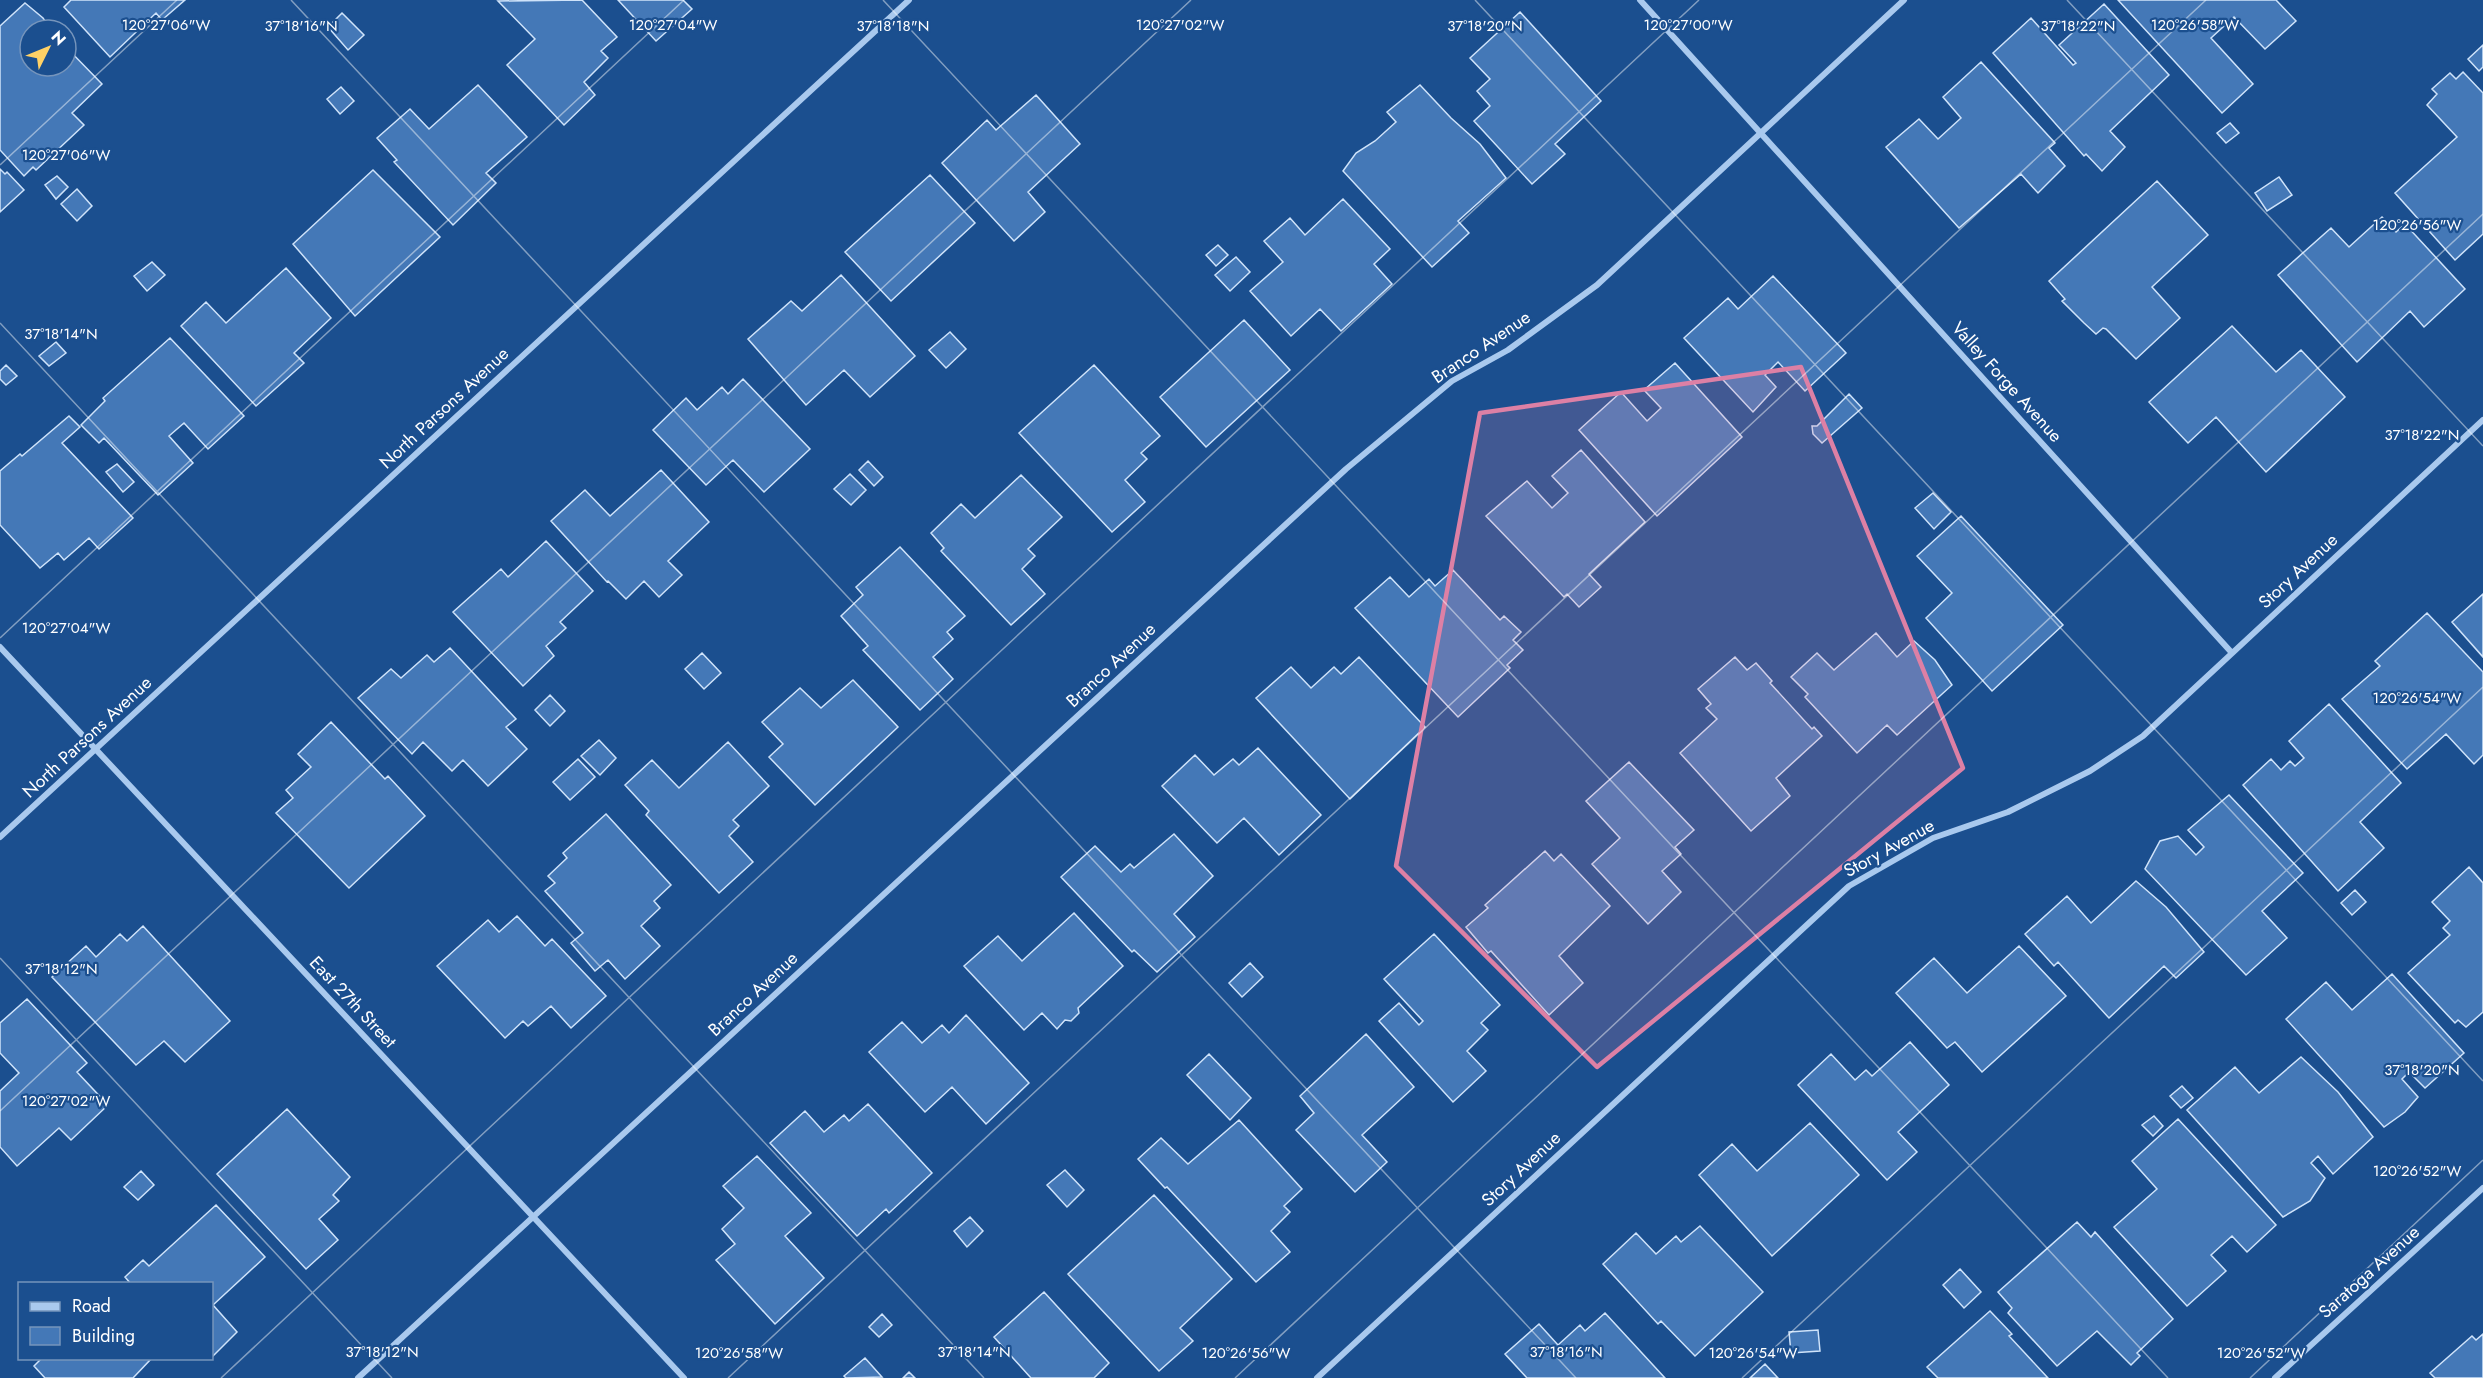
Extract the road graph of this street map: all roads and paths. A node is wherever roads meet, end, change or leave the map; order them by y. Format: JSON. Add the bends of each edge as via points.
{"nodes":[{"id":1,"x":909,"y":0,"type":"edge"},
{"id":2,"x":1640,"y":0,"type":"edge"},
{"id":3,"x":1904,"y":0,"type":"edge"},
{"id":4,"x":1761,"y":132,"type":"junction"},
{"id":5,"x":2483,"y":420,"type":"edge"},
{"id":6,"x":0,"y":647,"type":"edge"},
{"id":7,"x":2232,"y":653,"type":"junction"},
{"id":8,"x":96,"y":750,"type":"junction"},
{"id":9,"x":0,"y":837,"type":"edge"},
{"id":10,"x":2483,"y":1188,"type":"edge"},
{"id":11,"x":533,"y":1217,"type":"junction"},
{"id":12,"x":358,"y":1378,"type":"edge"},
{"id":13,"x":684,"y":1378,"type":"edge"},
{"id":14,"x":1317,"y":1378,"type":"edge"},
{"id":15,"x":2275,"y":1378,"type":"edge"}],
"edges":[{"from":1,"to":8,"type":"street","name":"North Parsons Avenue"},
{"from":2,"to":4,"type":"street","name":"Valley Forge Avenue"},
{"from":3,"to":4,"type":"street","name":"Branco Avenue"},
{"from":4,"to":7,"type":"street","name":"Valley Forge Avenue"},
{"from":4,"to":11,"type":"street","name":"Branco Avenue","via":[[1597,285],[1508,350],[1452,381],[1346,469]]},
{"from":5,"to":7,"type":"street","name":"Story Avenue"},
{"from":6,"to":8,"type":"street","name":"East 27th Street"},
{"from":7,"to":14,"type":"street","name":"Story Avenue","via":[[2143,736],[2090,771],[2008,812],[1933,838],[1849,886]]},
{"from":8,"to":9,"type":"street","name":"North Parsons Avenue"},
{"from":8,"to":11,"type":"street","name":"East 27th Street"},
{"from":10,"to":15,"type":"street","name":"Saratoga Avenue"},
{"from":11,"to":12,"type":"street","name":"Branco Avenue"},
{"from":11,"to":13,"type":"street","name":"East 27th Street"}]}
